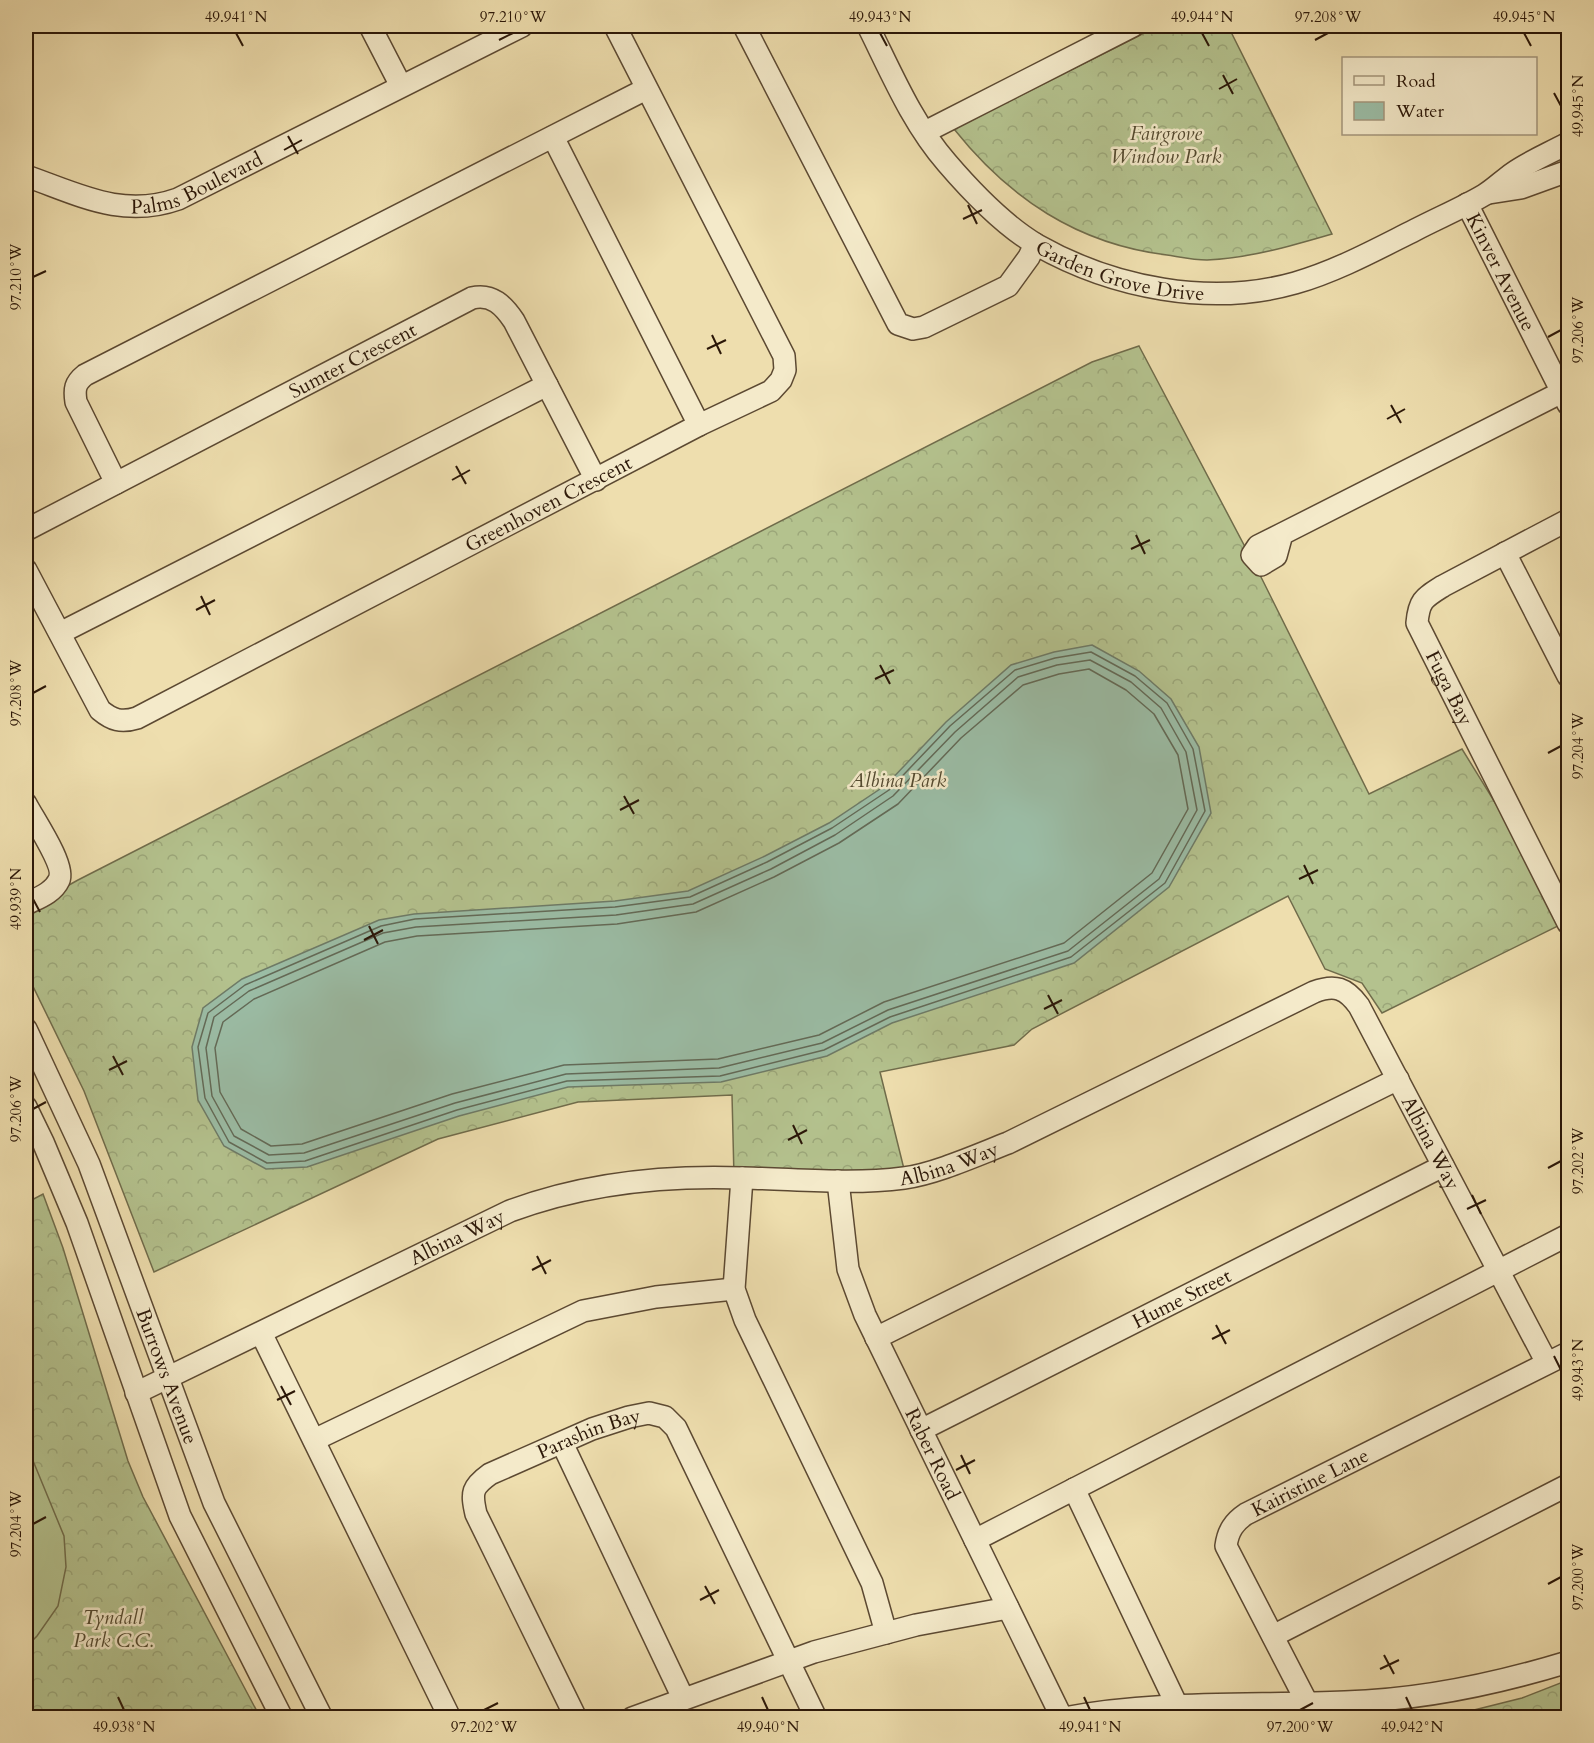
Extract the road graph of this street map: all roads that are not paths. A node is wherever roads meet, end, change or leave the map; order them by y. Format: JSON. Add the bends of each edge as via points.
{"nodes":[{"id":1,"x":370,"y":26,"type":"edge"},
{"id":2,"x":522,"y":26,"type":"edge"},
{"id":3,"x":615,"y":26,"type":"edge"},
{"id":4,"x":744,"y":26,"type":"edge"},
{"id":5,"x":1133,"y":26,"type":"edge"},
{"id":6,"x":875,"y":28,"type":"edge"},
{"id":7,"x":401,"y":86,"type":"junction"},
{"id":8,"x":646,"y":89,"type":"junction"},
{"id":9,"x":925,"y":132,"type":"junction"},
{"id":10,"x":552,"y":137,"type":"junction"},
{"id":11,"x":1569,"y":143,"type":"edge"},
{"id":12,"x":1569,"y":171,"type":"edge"},
{"id":13,"x":26,"y":176,"type":"edge"},
{"id":14,"x":1486,"y":194,"type":"junction"},
{"id":15,"x":1467,"y":204,"type":"junction"},
{"id":16,"x":1035,"y":244,"type":"junction"},
{"id":17,"x":547,"y":385,"type":"junction"},
{"id":18,"x":1565,"y":398,"type":"edge"},
{"id":19,"x":699,"y":425,"type":"junction"},
{"id":20,"x":596,"y":480,"type":"junction"},
{"id":21,"x":116,"y":483,"type":"junction"},
{"id":22,"x":1569,"y":520,"type":"edge"},
{"id":23,"x":26,"y":530,"type":"edge"},
{"id":24,"x":1282,"y":534,"type":"dead end"},
{"id":25,"x":1505,"y":553,"type":"junction"},
{"id":26,"x":26,"y":570,"type":"edge"},
{"id":27,"x":60,"y":633,"type":"junction"},
{"id":28,"x":1569,"y":676,"type":"edge"},
{"id":29,"x":26,"y":804,"type":"edge"},
{"id":30,"x":26,"y":904,"type":"edge"},
{"id":31,"x":1569,"y":923,"type":"edge"},
{"id":32,"x":26,"y":1029,"type":"edge"},
{"id":33,"x":1398,"y":1079,"type":"junction"},
{"id":34,"x":26,"y":1107,"type":"edge"},
{"id":35,"x":1443,"y":1166,"type":"junction"},
{"id":36,"x":742,"y":1178,"type":"junction"},
{"id":37,"x":838,"y":1181,"type":"junction"},
{"id":38,"x":1569,"y":1235,"type":"edge"},
{"id":39,"x":1498,"y":1271,"type":"junction"},
{"id":40,"x":734,"y":1289,"type":"junction"},
{"id":41,"x":261,"y":1333,"type":"junction"},
{"id":42,"x":876,"y":1338,"type":"junction"},
{"id":43,"x":1569,"y":1353,"type":"edge"},
{"id":44,"x":1547,"y":1364,"type":"junction"},
{"id":45,"x":168,"y":1379,"type":"junction"},
{"id":46,"x":136,"y":1393,"type":"junction"},
{"id":47,"x":921,"y":1430,"type":"junction"},
{"id":48,"x":314,"y":1440,"type":"junction"},
{"id":49,"x":562,"y":1443,"type":"junction"},
{"id":50,"x":1569,"y":1485,"type":"edge"},
{"id":51,"x":1074,"y":1489,"type":"junction"},
{"id":52,"x":975,"y":1539,"type":"junction"},
{"id":53,"x":1008,"y":1608,"type":"junction"},
{"id":54,"x":886,"y":1633,"type":"junction"},
{"id":55,"x":1273,"y":1636,"type":"junction"},
{"id":56,"x":788,"y":1660,"type":"junction"},
{"id":57,"x":1569,"y":1662,"type":"edge"},
{"id":58,"x":683,"y":1698,"type":"junction"},
{"id":59,"x":1311,"y":1710,"type":"edge"},
{"id":60,"x":1179,"y":1711,"type":"edge"},
{"id":61,"x":282,"y":1718,"type":"edge"},
{"id":62,"x":322,"y":1718,"type":"edge"},
{"id":63,"x":450,"y":1718,"type":"edge"},
{"id":64,"x":576,"y":1718,"type":"edge"},
{"id":65,"x":632,"y":1718,"type":"edge"},
{"id":66,"x":816,"y":1718,"type":"edge"},
{"id":67,"x":1063,"y":1718,"type":"edge"}],
"edges":[{"from":1,"to":7,"type":"street"},
{"from":2,"to":7,"type":"street","name":"Palms Boulevard"},
{"from":3,"to":8,"type":"street","name":"Greenhoven Crescent"},
{"from":4,"to":16,"type":"street","via":[[898,324],[913,329],[924,327],[1008,286]]},
{"from":5,"to":9,"type":"street"},
{"from":6,"to":9,"type":"street","name":"Garden Grove Drive"},
{"from":7,"to":13,"type":"street","name":"Palms Boulevard","via":[[160,206],[112,205]]},
{"from":8,"to":10,"type":"street"},
{"from":8,"to":19,"type":"street","name":"Greenhoven Crescent","via":[[784,356],[785,370],[771,391]]},
{"from":9,"to":16,"type":"street","name":"Garden Grove Drive","via":[[945,162],[1002,218]]},
{"from":10,"to":19,"type":"street"},
{"from":10,"to":21,"type":"street","via":[[85,375],[74,390],[76,402]]},
{"from":11,"to":14,"type":"street","via":[[1513,172]]},
{"from":12,"to":14,"type":"street","via":[[1521,188]]},
{"from":14,"to":15,"type":"street","name":"Garden Grove Drive"},
{"from":15,"to":16,"type":"street","name":"Garden Grove Drive","via":[[1362,256],[1307,278],[1235,293],[1183,292],[1110,277]]},
{"from":15,"to":18,"type":"street","name":"Kinver Avenue"},
{"from":17,"to":20,"type":"street","name":"Sumter Crescent"},
{"from":17,"to":21,"type":"street","name":"Sumter Crescent","via":[[505,307],[481,296],[472,298]]},
{"from":17,"to":27,"type":"street"},
{"from":18,"to":24,"type":"street"},
{"from":19,"to":20,"type":"street","name":"Greenhoven Crescent"},
{"from":20,"to":27,"type":"street","name":"Greenhoven Crescent","via":[[126,722],[100,710]]},
{"from":21,"to":23,"type":"street","name":"Sumter Crescent"},
{"from":22,"to":25,"type":"street","name":"Fuga Bay"},
{"from":25,"to":28,"type":"street"},
{"from":25,"to":31,"type":"street","name":"Fuga Bay","via":[[1426,597],[1418,607],[1417,623]]},
{"from":26,"to":27,"type":"street","name":"Greenhoven Crescent"},
{"from":29,"to":30,"type":"street","via":[[61,876],[48,893]]},
{"from":32,"to":45,"type":"street","name":"Burrows Avenue","via":[[89,1164]]},
{"from":33,"to":35,"type":"street","name":"Albina Way"},
{"from":33,"to":37,"type":"street","name":"Albina Way","via":[[1350,993],[1327,987],[1008,1143],[906,1178]]},
{"from":33,"to":42,"type":"street"},
{"from":34,"to":46,"type":"street","name":"Burrows Avenue","via":[[77,1222]]},
{"from":35,"to":39,"type":"street","name":"Albina Way"},
{"from":35,"to":47,"type":"street","name":"Hume Street"},
{"from":36,"to":37,"type":"street","name":"Albina Way"},
{"from":36,"to":40,"type":"street"},
{"from":36,"to":41,"type":"street","name":"Albina Way","via":[[674,1178],[546,1197]]},
{"from":37,"to":42,"type":"street","name":"Raber Road","via":[[848,1269]]},
{"from":38,"to":39,"type":"street"},
{"from":39,"to":44,"type":"street","name":"Albina Way"},
{"from":39,"to":51,"type":"street"},
{"from":40,"to":48,"type":"street","via":[[657,1297],[583,1311]]},
{"from":40,"to":54,"type":"street","via":[[745,1320],[872,1583]]},
{"from":41,"to":45,"type":"street","name":"Albina Way"},
{"from":41,"to":48,"type":"street"},
{"from":42,"to":47,"type":"street","name":"Raber Road"},
{"from":43,"to":44,"type":"street","name":"Kairistine Lane"},
{"from":44,"to":55,"type":"street","name":"Kairistine Lane","via":[[1234,1522],[1226,1546]]},
{"from":45,"to":46,"type":"street","name":"Albina Way"},
{"from":45,"to":62,"type":"street","name":"Burrows Avenue","via":[[214,1503]]},
{"from":46,"to":61,"type":"street","name":"Burrows Avenue","via":[[180,1516]]},
{"from":47,"to":52,"type":"street","name":"Raber Road"},
{"from":48,"to":63,"type":"street"},
{"from":49,"to":56,"type":"street","name":"Parashin Bay","via":[[629,1417],[649,1413],[665,1417],[676,1428]]},
{"from":49,"to":58,"type":"street"},
{"from":49,"to":64,"type":"street","name":"Parashin Bay","via":[[490,1474],[476,1484],[472,1498],[476,1514]]},
{"from":50,"to":55,"type":"street"},
{"from":51,"to":52,"type":"street"},
{"from":51,"to":60,"type":"street"},
{"from":52,"to":53,"type":"street","name":"Raber Road"},
{"from":53,"to":54,"type":"street"},
{"from":53,"to":67,"type":"street","name":"Raber Road"},
{"from":54,"to":56,"type":"street"},
{"from":55,"to":59,"type":"street","name":"Kairistine Lane"},
{"from":56,"to":58,"type":"street"},
{"from":56,"to":66,"type":"street","name":"Parashin Bay"},
{"from":57,"to":59,"type":"street","via":[[1517,1678],[1435,1694],[1348,1702]]},
{"from":58,"to":65,"type":"street"},
{"from":59,"to":60,"type":"street"},
{"from":60,"to":67,"type":"street"}]}
